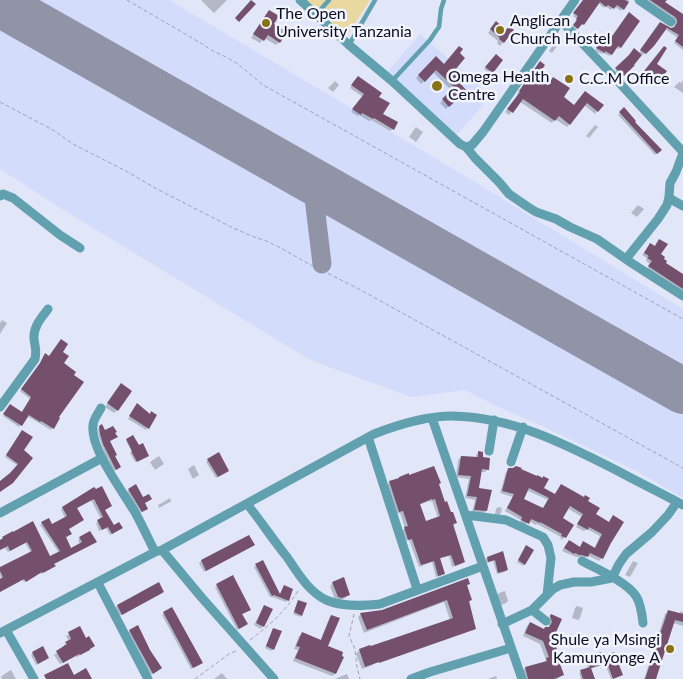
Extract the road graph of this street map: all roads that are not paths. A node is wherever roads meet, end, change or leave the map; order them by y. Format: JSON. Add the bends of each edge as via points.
{"nodes":[{"id":1,"x":300,"y":0,"type":"edge"},
{"id":2,"x":330,"y":0,"type":"edge"},
{"id":3,"x":375,"y":0,"type":"edge"},
{"id":4,"x":444,"y":0,"type":"edge"},
{"id":5,"x":574,"y":0,"type":"edge"},
{"id":6,"x":639,"y":0,"type":"edge"},
{"id":7,"x":316,"y":15,"type":"junction"},
{"id":8,"x":561,"y":21,"type":"junction"},
{"id":9,"x":671,"y":22,"type":"dead end"},
{"id":10,"x":349,"y":45,"type":"junction"},
{"id":11,"x":392,"y":81,"type":"junction"},
{"id":12,"x":466,"y":147,"type":"junction"},
{"id":13,"x":683,"y":152,"type":"edge"},
{"id":14,"x":0,"y":196,"type":"edge"},
{"id":15,"x":669,"y":198,"type":"junction"},
{"id":16,"x":683,"y":206,"type":"edge"},
{"id":17,"x":80,"y":248,"type":"dead end"},
{"id":18,"x":626,"y":259,"type":"junction"},
{"id":19,"x":683,"y":296,"type":"edge"},
{"id":20,"x":48,"y":309,"type":"dead end"},
{"id":21,"x":0,"y":407,"type":"edge"},
{"id":22,"x":101,"y":408,"type":"dead end"},
{"id":23,"x":432,"y":418,"type":"junction"},
{"id":24,"x":494,"y":420,"type":"junction"},
{"id":25,"x":522,"y":427,"type":"junction"},
{"id":26,"x":368,"y":437,"type":"junction"},
{"id":27,"x":489,"y":451,"type":"dead end"},
{"id":28,"x":102,"y":458,"type":"junction"},
{"id":29,"x":511,"y":462,"type":"dead end"},
{"id":30,"x":248,"y":504,"type":"junction"},
{"id":31,"x":680,"y":504,"type":"edge"},
{"id":32,"x":0,"y":513,"type":"edge"},
{"id":33,"x":466,"y":515,"type":"junction"},
{"id":34,"x":158,"y":551,"type":"junction"},
{"id":35,"x":582,"y":561,"type":"dead end"},
{"id":36,"x":483,"y":566,"type":"junction"},
{"id":37,"x":612,"y":578,"type":"junction"},
{"id":38,"x":98,"y":583,"type":"junction"},
{"id":39,"x":417,"y":589,"type":"junction"},
{"id":40,"x":547,"y":595,"type":"junction"},
{"id":41,"x":532,"y":610,"type":"junction"},
{"id":42,"x":546,"y":620,"type":"dead end"},
{"id":43,"x":643,"y":623,"type":"dead end"},
{"id":44,"x":502,"y":624,"type":"junction"},
{"id":45,"x":3,"y":632,"type":"edge"},
{"id":46,"x":510,"y":648,"type":"junction"},
{"id":47,"x":34,"y":679,"type":"edge"},
{"id":48,"x":148,"y":679,"type":"edge"},
{"id":49,"x":274,"y":679,"type":"edge"},
{"id":50,"x":411,"y":679,"type":"edge"},
{"id":51,"x":522,"y":679,"type":"edge"}],
"edges":[{"from":1,"to":7,"type":"street"},
{"from":2,"to":7,"type":"lane"},
{"from":3,"to":10,"type":"lane"},
{"from":4,"to":11,"type":"lane","via":[[436,31]]},
{"from":5,"to":8,"type":"street"},
{"from":6,"to":9,"type":"street"},
{"from":7,"to":10,"type":"street"},
{"from":8,"to":12,"type":"street","via":[[483,132]]},
{"from":8,"to":13,"type":"street"},
{"from":10,"to":11,"type":"street"},
{"from":11,"to":12,"type":"street"},
{"from":12,"to":18,"type":"street","via":[[509,194],[536,212],[593,237]]},
{"from":13,"to":15,"type":"street","via":[[670,182]]},
{"from":14,"to":17,"type":"street","via":[[14,198]]},
{"from":15,"to":16,"type":"street"},
{"from":15,"to":18,"type":"street","via":[[658,219]]},
{"from":18,"to":19,"type":"street"},
{"from":20,"to":21,"type":"street","via":[[34,332],[35,359]]},
{"from":22,"to":28,"type":"street","via":[[93,425],[93,434]]},
{"from":23,"to":24,"type":"street","via":[[452,416]]},
{"from":23,"to":26,"type":"street"},
{"from":23,"to":33,"type":"street"},
{"from":24,"to":25,"type":"street"},
{"from":24,"to":27,"type":"street"},
{"from":25,"to":29,"type":"street"},
{"from":25,"to":31,"type":"street","via":[[557,441]]},
{"from":26,"to":30,"type":"street"},
{"from":26,"to":39,"type":"street"},
{"from":28,"to":32,"type":"street"},
{"from":28,"to":34,"type":"street"},
{"from":30,"to":34,"type":"street"},
{"from":30,"to":39,"type":"street","via":[[304,582],[326,600],[342,605],[380,604]]},
{"from":31,"to":37,"type":"street","via":[[626,554]]},
{"from":33,"to":36,"type":"street"},
{"from":33,"to":40,"type":"street","via":[[506,520],[543,537],[551,558]]},
{"from":34,"to":38,"type":"street"},
{"from":34,"to":49,"type":"street"},
{"from":35,"to":37,"type":"street"},
{"from":36,"to":39,"type":"street"},
{"from":36,"to":44,"type":"street"},
{"from":37,"to":40,"type":"street","via":[[560,585]]},
{"from":37,"to":43,"type":"street","via":[[636,596]]},
{"from":38,"to":45,"type":"street"},
{"from":38,"to":48,"type":"street"},
{"from":40,"to":41,"type":"street"},
{"from":41,"to":42,"type":"street"},
{"from":41,"to":44,"type":"street"},
{"from":44,"to":46,"type":"street"},
{"from":45,"to":47,"type":"street"},
{"from":46,"to":50,"type":"street"},
{"from":46,"to":51,"type":"street"}]}
